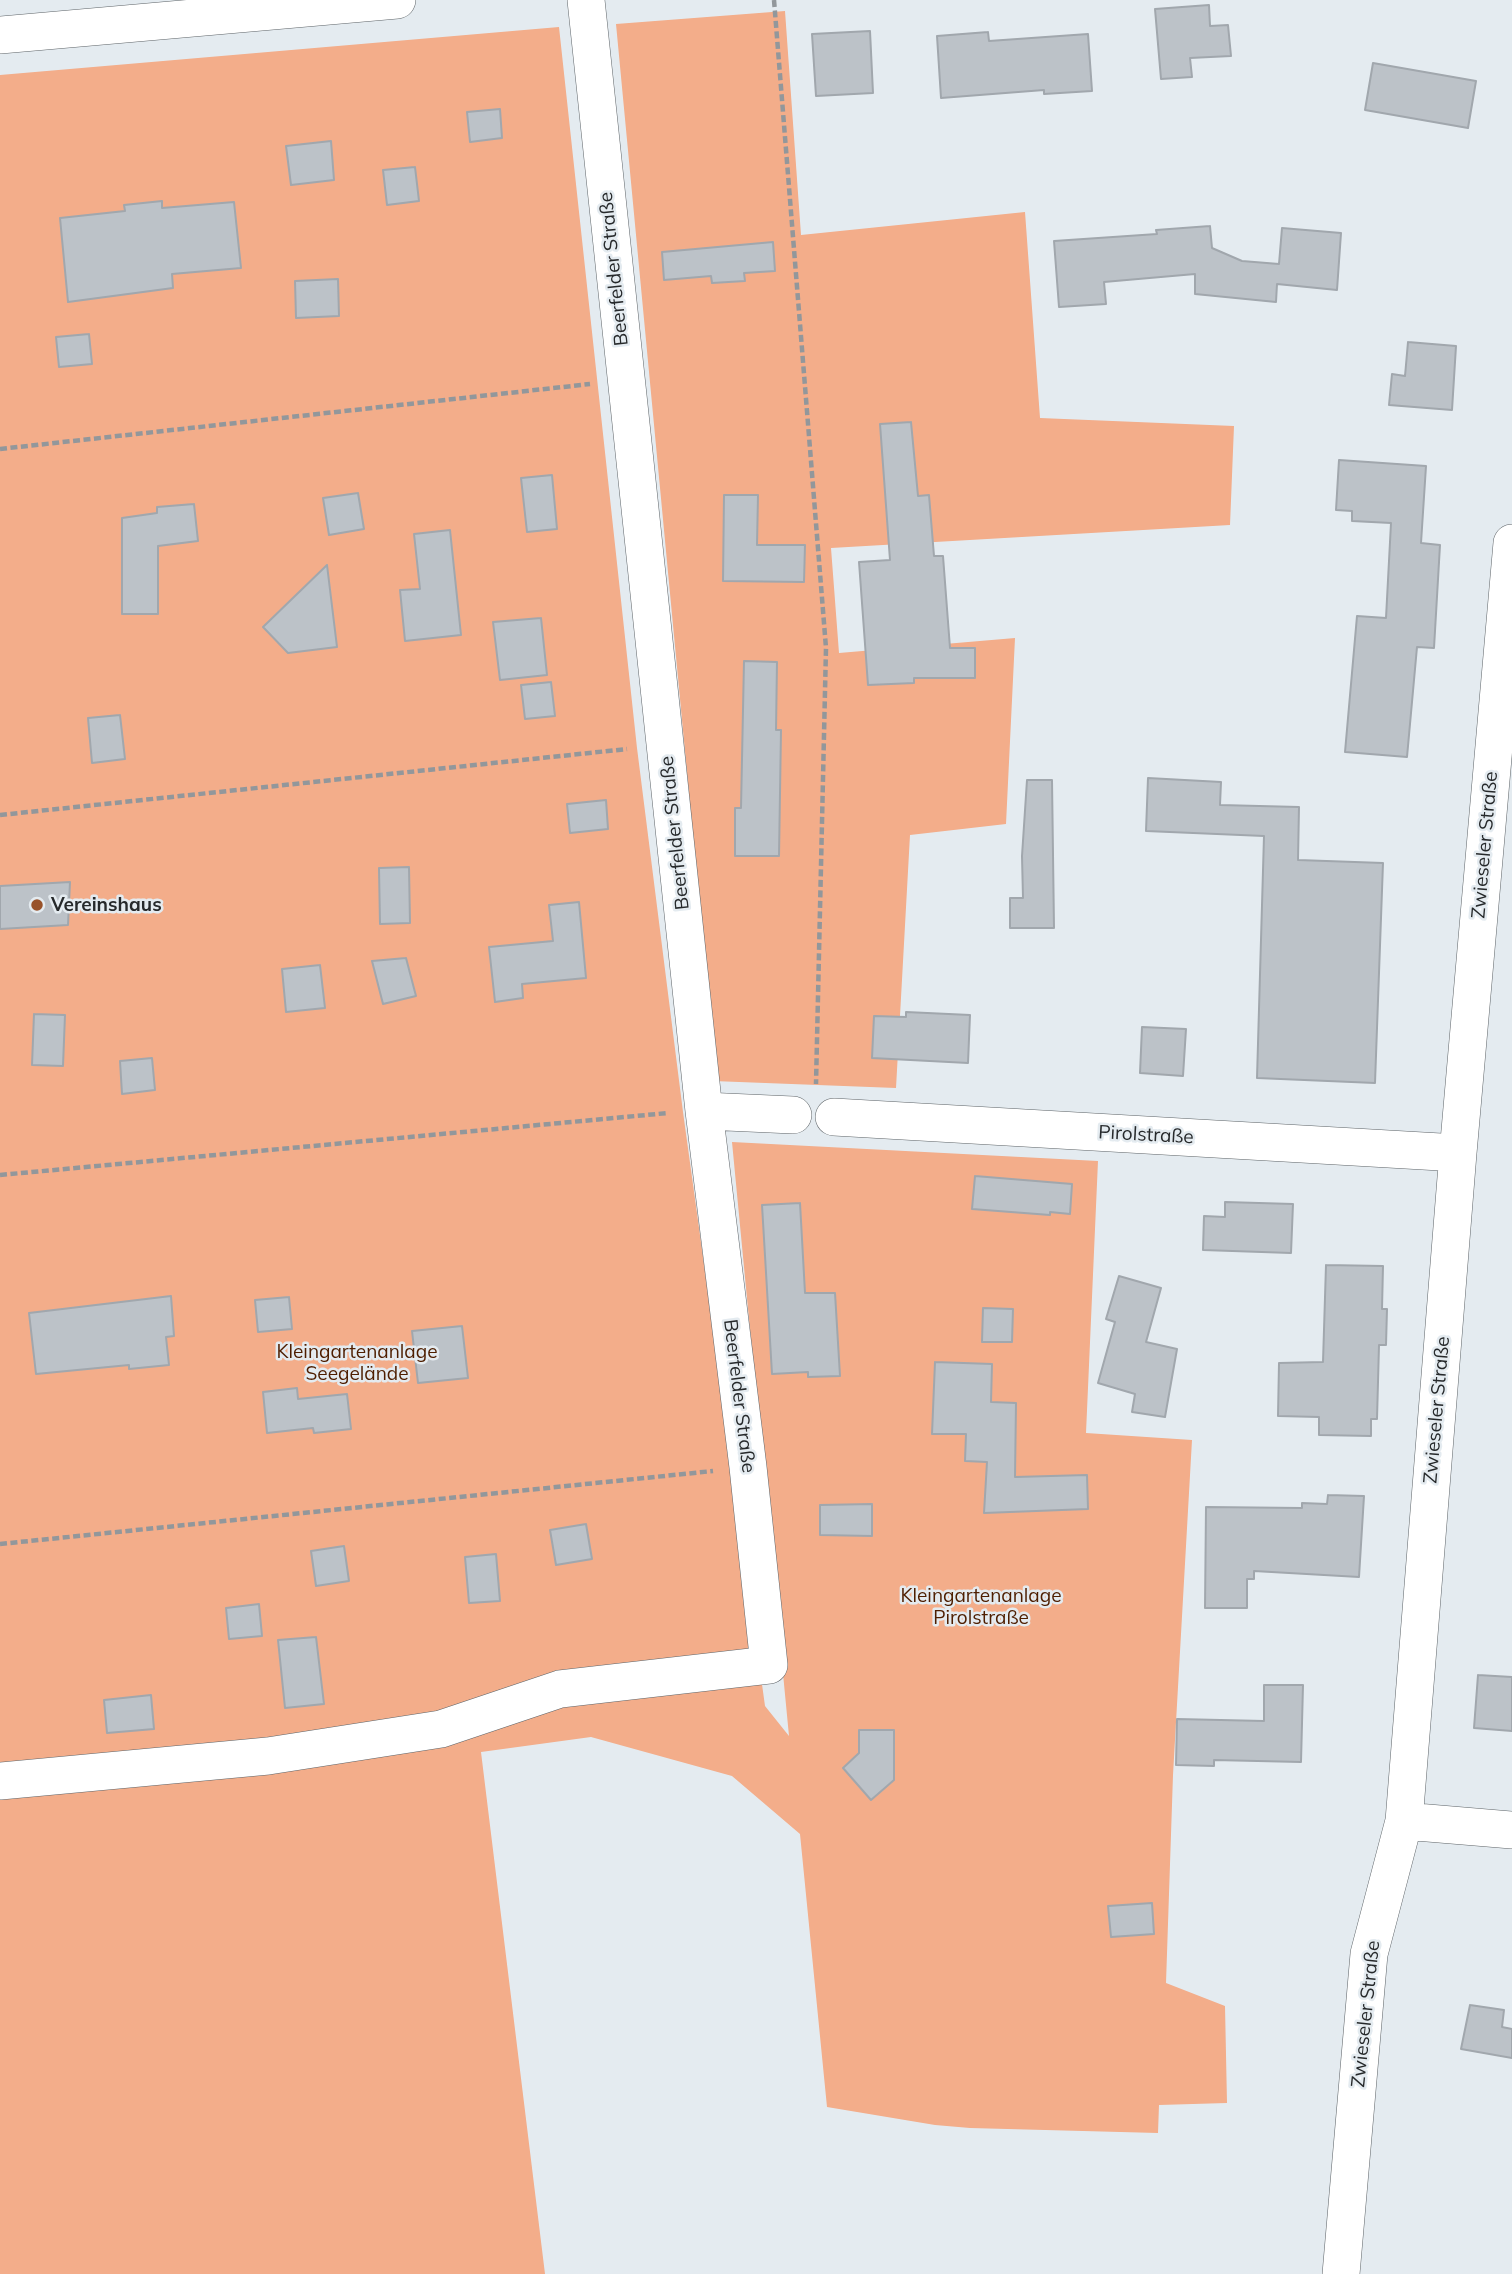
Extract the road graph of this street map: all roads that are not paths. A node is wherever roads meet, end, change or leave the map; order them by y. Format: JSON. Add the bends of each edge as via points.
{"nodes":[{"id":1,"x":397,"y":0,"type":"edge"},
{"id":2,"x":586,"y":0,"type":"edge"},
{"id":3,"x":0,"y":35,"type":"edge"},
{"id":4,"x":1512,"y":543,"type":"edge"},
{"id":5,"x":1500,"y":815,"type":"edge"},
{"id":6,"x":687,"y":1112,"type":"junction"},
{"id":7,"x":1458,"y":1153,"type":"junction"},
{"id":8,"x":0,"y":1781,"type":"edge"},
{"id":9,"x":1404,"y":1821,"type":"junction"},
{"id":10,"x":1512,"y":1830,"type":"edge"},
{"id":11,"x":1341,"y":2274,"type":"edge"}],
"edges":[{"from":1,"to":3,"type":"street"},
{"from":2,"to":6,"type":"street","name":"Beerfelder Straße","via":[[666,744]]},
{"from":4,"to":5,"type":"street","name":"Zwieseler Straße"},
{"from":5,"to":7,"type":"street","name":"Zwieseler Straße"},
{"from":6,"to":7,"type":"street","name":"Pirolstraße","via":[[815,1107]]},
{"from":6,"to":8,"type":"street","name":"Beerfelder Straße","via":[[748,1467],[769,1665],[560,1689],[441,1729],[268,1756]]},
{"from":7,"to":9,"type":"street","name":"Zwieseler Straße"},
{"from":9,"to":10,"type":"street"},
{"from":9,"to":11,"type":"street","name":"Zwieseler Straße","via":[[1369,1954]]}]}
